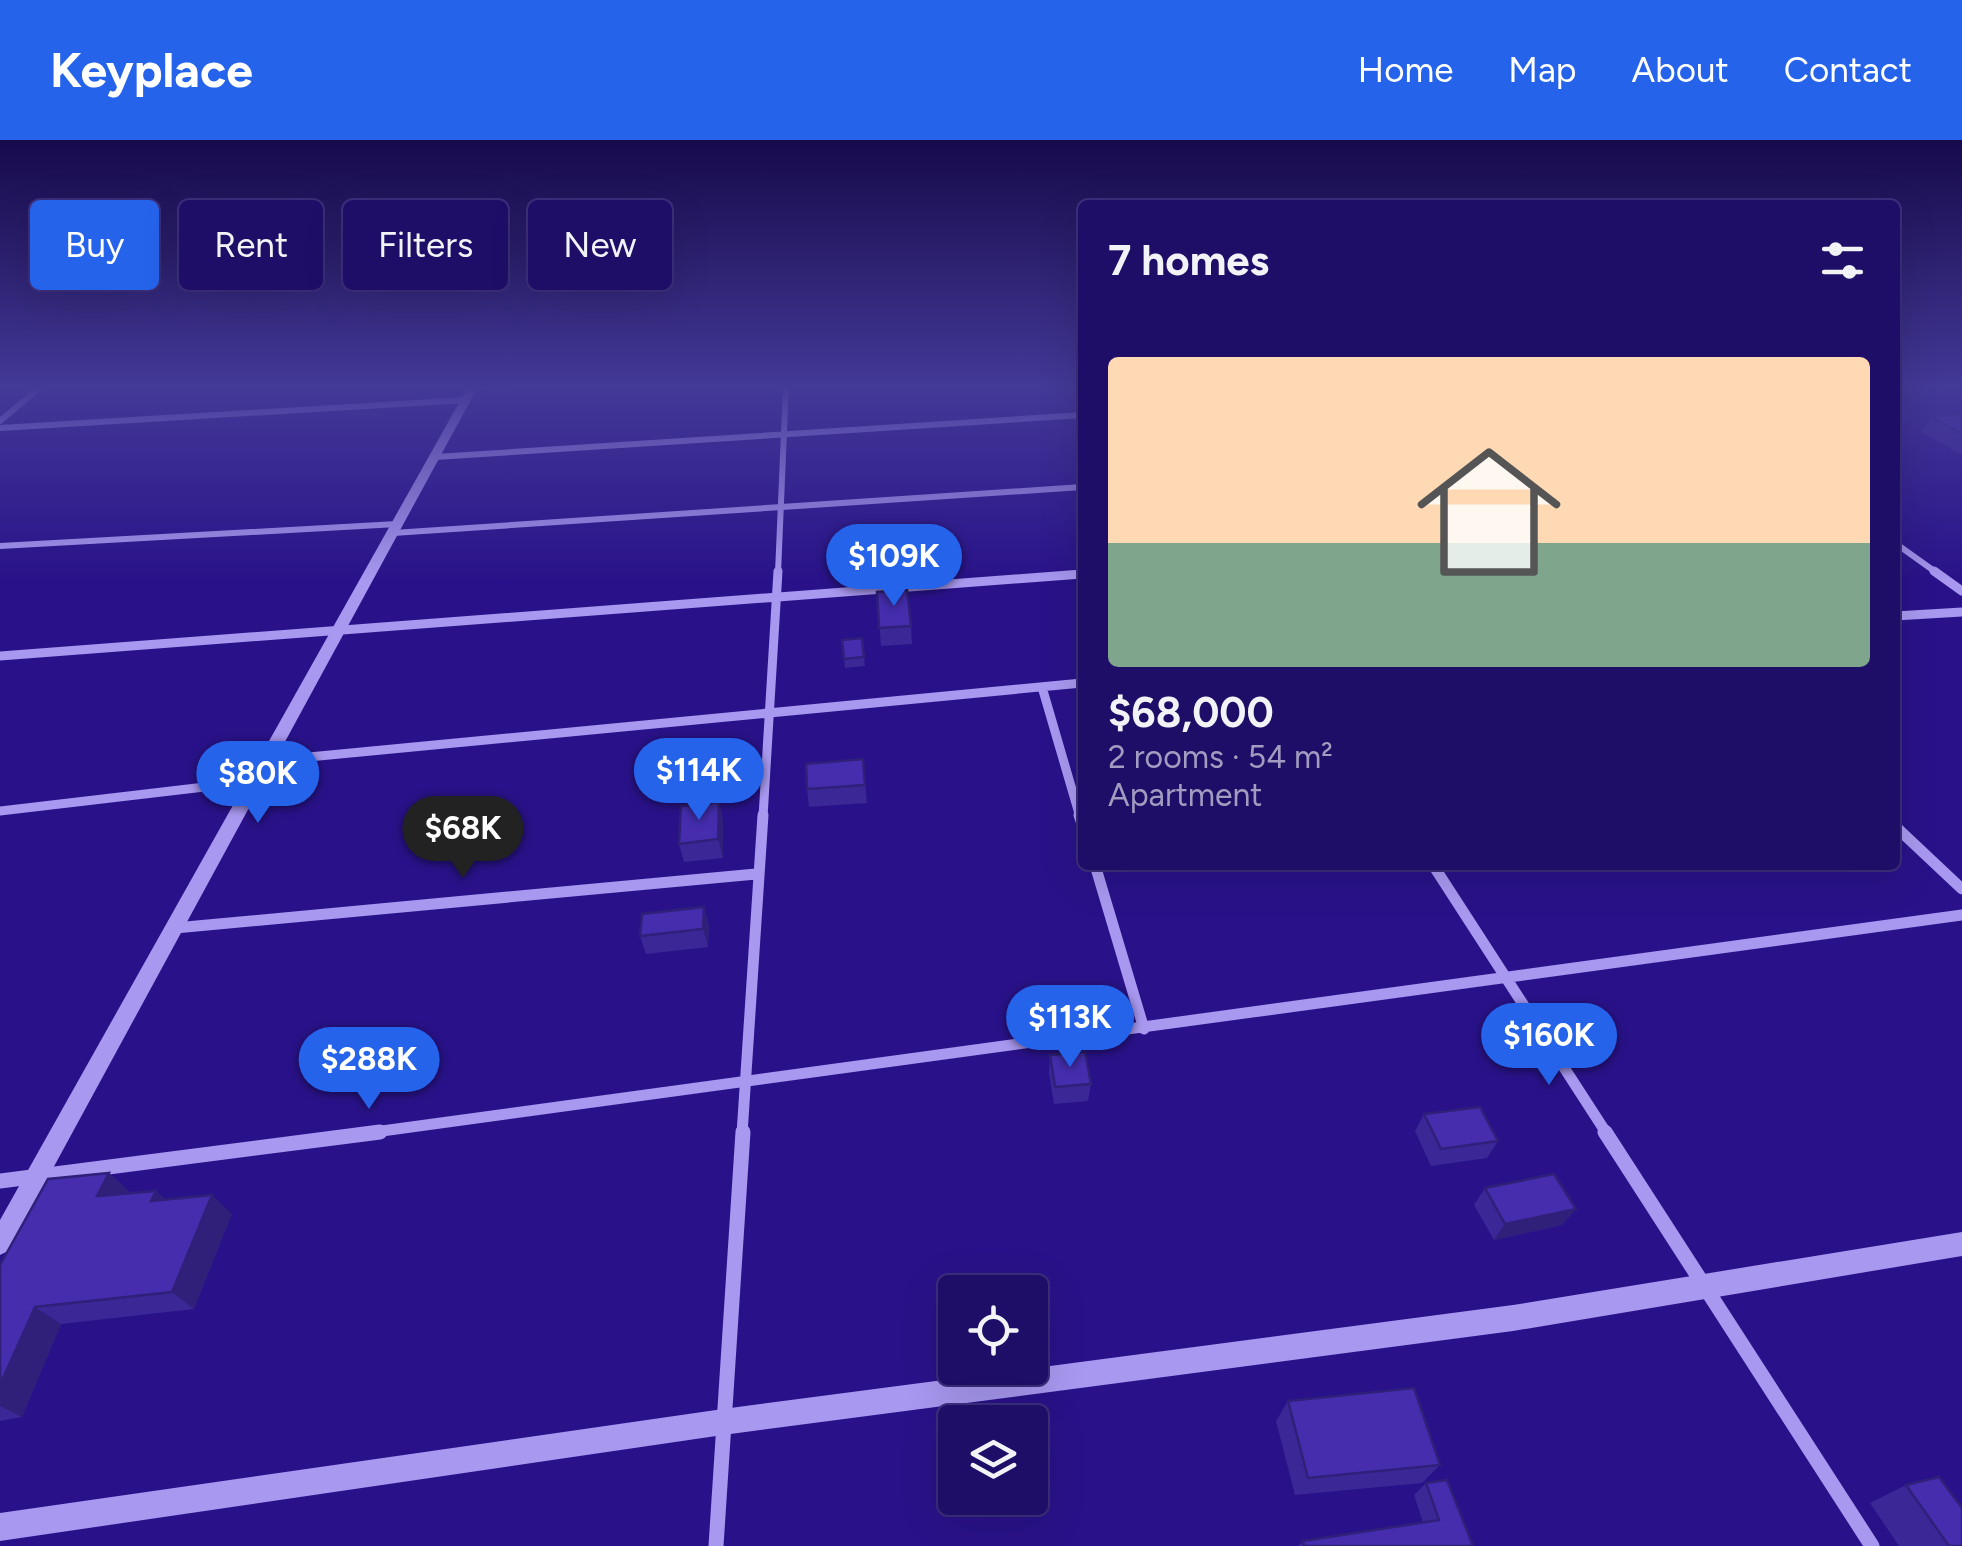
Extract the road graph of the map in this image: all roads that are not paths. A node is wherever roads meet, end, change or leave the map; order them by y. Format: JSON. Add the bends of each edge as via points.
{"nodes":[{"id":1,"x":438,"y":451,"type":"edge"},
{"id":2,"x":541,"y":451,"type":"edge"},
{"id":3,"x":782,"y":451,"type":"edge"},
{"id":4,"x":435,"y":457,"type":"junction"},
{"id":5,"x":1078,"y":487,"type":"edge"},
{"id":6,"x":778,"y":508,"type":"junction"},
{"id":7,"x":395,"y":529,"type":"junction"},
{"id":8,"x":0,"y":546,"type":"edge"},
{"id":9,"x":1900,"y":547,"type":"edge"},
{"id":10,"x":1078,"y":574,"type":"edge"},
{"id":11,"x":1962,"y":591,"type":"edge"},
{"id":12,"x":776,"y":598,"type":"junction"},
{"id":13,"x":1962,"y":612,"type":"edge"},
{"id":14,"x":1900,"y":616,"type":"edge"},
{"id":15,"x":339,"y":630,"type":"junction"},
{"id":16,"x":0,"y":656,"type":"edge"},
{"id":17,"x":1078,"y":683,"type":"edge"},
{"id":18,"x":1042,"y":687,"type":"junction"},
{"id":19,"x":766,"y":711,"type":"junction"},
{"id":20,"x":267,"y":761,"type":"junction"},
{"id":21,"x":256,"y":781,"type":"junction"},
{"id":22,"x":0,"y":810,"type":"edge"},
{"id":23,"x":1078,"y":810,"type":"edge"},
{"id":24,"x":1900,"y":831,"type":"edge"},
{"id":25,"x":1096,"y":870,"type":"edge"},
{"id":26,"x":1436,"y":870,"type":"edge"},
{"id":27,"x":756,"y":874,"type":"junction"},
{"id":28,"x":1962,"y":889,"type":"edge"},
{"id":29,"x":1962,"y":915,"type":"edge"},
{"id":30,"x":174,"y":928,"type":"junction"},
{"id":31,"x":1502,"y":976,"type":"junction"},
{"id":32,"x":1144,"y":1029,"type":"junction"},
{"id":33,"x":744,"y":1085,"type":"junction"},
{"id":34,"x":37,"y":1177,"type":"junction"},
{"id":35,"x":0,"y":1181,"type":"edge"},
{"id":36,"x":0,"y":1242,"type":"edge"},
{"id":37,"x":1962,"y":1244,"type":"edge"},
{"id":38,"x":1702,"y":1287,"type":"junction"},
{"id":39,"x":724,"y":1422,"type":"junction"},
{"id":40,"x":0,"y":1527,"type":"edge"},
{"id":41,"x":716,"y":1546,"type":"edge"},
{"id":42,"x":1872,"y":1546,"type":"edge"}],
"edges":[{"from":1,"to":4,"type":"street"},
{"from":2,"to":4,"type":"street"},
{"from":3,"to":6,"type":"street"},
{"from":4,"to":7,"type":"street"},
{"from":5,"to":6,"type":"street"},
{"from":6,"to":7,"type":"street"},
{"from":6,"to":12,"type":"street"},
{"from":7,"to":8,"type":"street"},
{"from":7,"to":15,"type":"street"},
{"from":9,"to":11,"type":"street"},
{"from":10,"to":12,"type":"street"},
{"from":12,"to":15,"type":"street"},
{"from":12,"to":19,"type":"street"},
{"from":13,"to":14,"type":"street"},
{"from":15,"to":16,"type":"street"},
{"from":15,"to":20,"type":"street"},
{"from":17,"to":18,"type":"street"},
{"from":18,"to":19,"type":"street"},
{"from":18,"to":23,"type":"street"},
{"from":19,"to":20,"type":"street"},
{"from":19,"to":27,"type":"street"},
{"from":20,"to":21,"type":"street"},
{"from":21,"to":22,"type":"street"},
{"from":21,"to":30,"type":"street"},
{"from":24,"to":28,"type":"street"},
{"from":25,"to":32,"type":"street"},
{"from":26,"to":31,"type":"street"},
{"from":27,"to":30,"type":"street"},
{"from":27,"to":33,"type":"street"},
{"from":29,"to":31,"type":"street"},
{"from":30,"to":34,"type":"street"},
{"from":31,"to":32,"type":"street"},
{"from":31,"to":38,"type":"street"},
{"from":32,"to":33,"type":"street"},
{"from":33,"to":34,"type":"street"},
{"from":33,"to":39,"type":"street"},
{"from":34,"to":35,"type":"street"},
{"from":34,"to":36,"type":"street"},
{"from":37,"to":38,"type":"street"},
{"from":38,"to":39,"type":"street"},
{"from":38,"to":42,"type":"street"},
{"from":39,"to":40,"type":"street"},
{"from":39,"to":41,"type":"street"}]}
